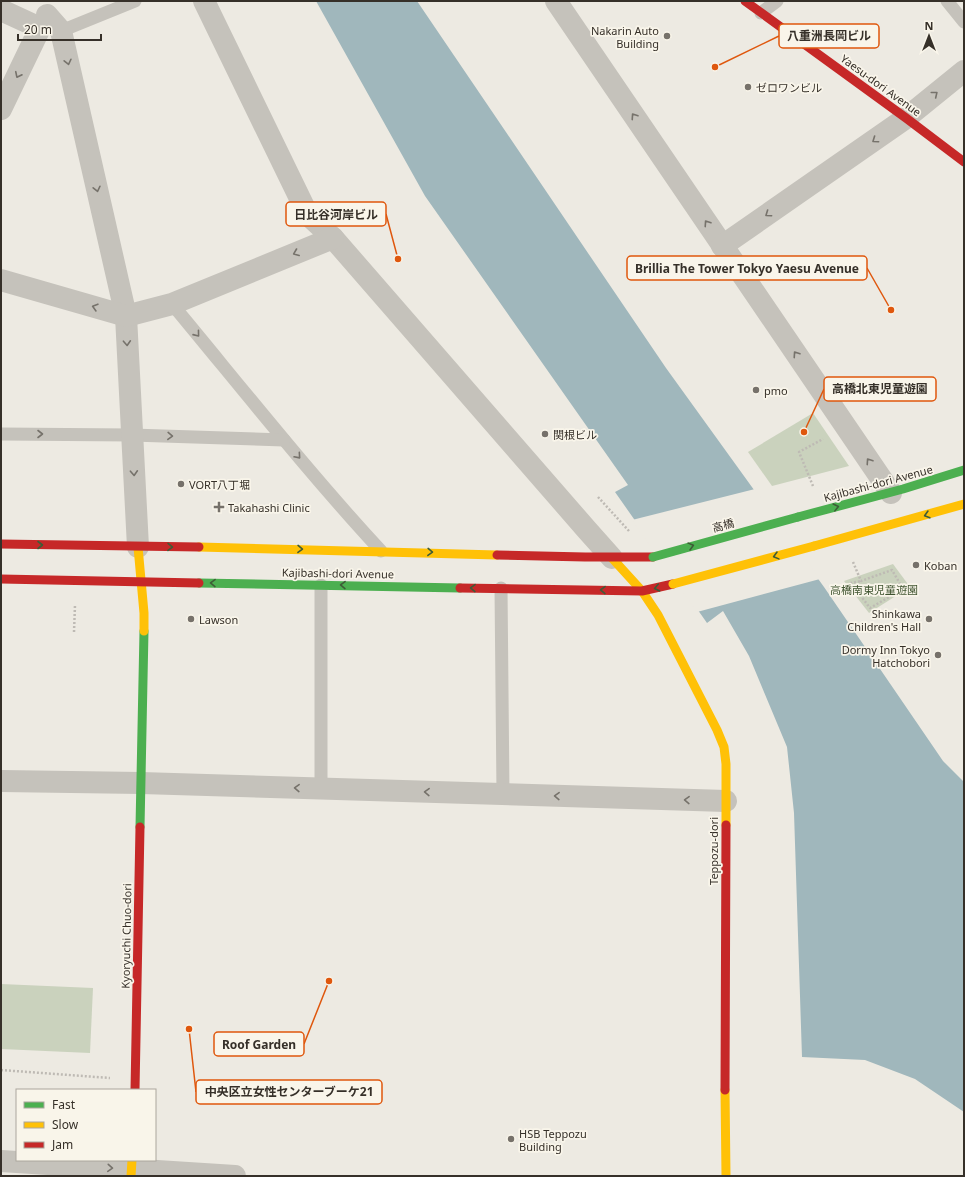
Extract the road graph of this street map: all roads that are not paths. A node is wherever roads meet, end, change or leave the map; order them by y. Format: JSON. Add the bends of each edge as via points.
{"nodes":[{"id":1,"x":135,"y":1,"type":"edge"},
{"id":2,"x":204,"y":1,"type":"edge"},
{"id":3,"x":556,"y":1,"type":"edge"},
{"id":4,"x":745,"y":1,"type":"edge"},
{"id":5,"x":777,"y":1,"type":"edge"},
{"id":6,"x":947,"y":1,"type":"edge"},
{"id":7,"x":1,"y":10,"type":"edge"},
{"id":8,"x":761,"y":13,"type":"junction"},
{"id":9,"x":50,"y":19,"type":"edge"},
{"id":10,"x":964,"y":22,"type":"edge"},
{"id":11,"x":964,"y":70,"type":"edge"},
{"id":12,"x":1,"y":109,"type":"edge"},
{"id":13,"x":906,"y":118,"type":"junction"},
{"id":14,"x":964,"y":162,"type":"edge"},
{"id":15,"x":332,"y":238,"type":"junction"},
{"id":16,"x":722,"y":246,"type":"junction"},
{"id":17,"x":1,"y":280,"type":"edge"},
{"id":18,"x":172,"y":304,"type":"junction"},
{"id":19,"x":126,"y":316,"type":"junction"},
{"id":20,"x":1,"y":434,"type":"edge"},
{"id":21,"x":132,"y":435,"type":"junction"},
{"id":22,"x":284,"y":440,"type":"junction"},
{"id":23,"x":964,"y":470,"type":"edge"},
{"id":24,"x":891,"y":493,"type":"junction"},
{"id":25,"x":961,"y":507,"type":"edge"},
{"id":26,"x":798,"y":517,"type":"joint"},
{"id":27,"x":1,"y":544,"type":"edge"},
{"id":28,"x":138,"y":547,"type":"junction"},
{"id":29,"x":381,"y":551,"type":"junction"},
{"id":30,"x":653,"y":557,"type":"joint"},
{"id":31,"x":612,"y":558,"type":"junction"},
{"id":32,"x":1,"y":579,"type":"edge"},
{"id":33,"x":141,"y":581,"type":"junction"},
{"id":34,"x":321,"y":585,"type":"junction"},
{"id":35,"x":501,"y":588,"type":"junction"},
{"id":36,"x":642,"y":591,"type":"junction"},
{"id":37,"x":1,"y":781,"type":"edge"},
{"id":38,"x":141,"y":783,"type":"junction"},
{"id":39,"x":321,"y":789,"type":"junction"},
{"id":40,"x":503,"y":794,"type":"junction"},
{"id":41,"x":726,"y":801,"type":"junction"},
{"id":42,"x":135,"y":1089,"type":"edge"},
{"id":43,"x":1,"y":1161,"type":"edge"},
{"id":44,"x":132,"y":1168,"type":"edge"},
{"id":45,"x":235,"y":1176,"type":"edge"},
{"id":46,"x":726,"y":1176,"type":"edge"}],
"edges":[{"from":1,"to":9,"type":"lane"},
{"from":2,"to":15,"type":"street","via":[[308,215]]},
{"from":16,"to":3,"type":"street","one_way":true},
{"from":4,"to":8,"type":"street","name":"Yaesu-dori Avenue"},
{"from":5,"to":8,"type":"lane"},
{"from":6,"to":10,"type":"lane"},
{"from":7,"to":9,"type":"street"},
{"from":8,"to":13,"type":"street","name":"Yaesu-dori Avenue"},
{"from":9,"to":12,"type":"street","one_way":true},
{"from":9,"to":19,"type":"street","one_way":true},
{"from":13,"to":11,"type":"street","one_way":true},
{"from":13,"to":14,"type":"street","name":"Yaesu-dori Avenue"},
{"from":13,"to":16,"type":"street","one_way":true},
{"from":15,"to":18,"type":"street","one_way":true},
{"from":15,"to":31,"type":"street"},
{"from":24,"to":16,"type":"street","one_way":true},
{"from":19,"to":17,"type":"street","one_way":true},
{"from":18,"to":19,"type":"street"},
{"from":18,"to":22,"type":"lane","one_way":true},
{"from":19,"to":21,"type":"street","one_way":true},
{"from":20,"to":21,"type":"lane","one_way":true},
{"from":21,"to":22,"type":"lane","one_way":true},
{"from":21,"to":28,"type":"street","one_way":true},
{"from":22,"to":29,"type":"lane","one_way":true},
{"from":23,"to":24,"type":"street","name":"Kajibashi-dori Avenue"},
{"from":26,"to":24,"type":"street","name":"Kajibashi-dori Avenue","one_way":true},
{"from":25,"to":36,"type":"street","name":"Kajibashi-dori Avenue","one_way":true,"bridge":true},
{"from":30,"to":26,"type":"street","name":"高橋","one_way":true,"bridge":true},
{"from":27,"to":28,"type":"street","name":"Kajibashi-dori Avenue","one_way":true},
{"from":28,"to":29,"type":"street","name":"Kajibashi-dori Avenue","one_way":true},
{"from":28,"to":33,"type":"street","name":"Kyoryuchi Chuo-dori"},
{"from":29,"to":31,"type":"street","name":"Kajibashi-dori Avenue","one_way":true},
{"from":30,"to":31,"type":"street","name":"Kajibashi-dori Avenue"},
{"from":31,"to":36,"type":"street","name":"Teppozu-dori"},
{"from":32,"to":33,"type":"street","name":"Kajibashi-dori Avenue"},
{"from":34,"to":33,"type":"street","name":"Kajibashi-dori Avenue","one_way":true},
{"from":33,"to":38,"type":"street","name":"Kyoryuchi Chuo-dori","via":[[144,613]]},
{"from":35,"to":34,"type":"street","name":"Kajibashi-dori Avenue","one_way":true},
{"from":34,"to":39,"type":"lane"},
{"from":36,"to":35,"type":"street","name":"Kajibashi-dori Avenue","one_way":true},
{"from":35,"to":40,"type":"lane"},
{"from":36,"to":41,"type":"street","name":"Teppozu-dori","via":[[658,615],[724,747]]},
{"from":37,"to":38,"type":"street"},
{"from":39,"to":38,"type":"street","one_way":true},
{"from":38,"to":42,"type":"street","name":"Kyoryuchi Chuo-dori"},
{"from":40,"to":39,"type":"street","one_way":true},
{"from":41,"to":40,"type":"street","one_way":true},
{"from":41,"to":46,"type":"street","name":"Teppozu-dori"},
{"from":43,"to":44,"type":"street","one_way":true},
{"from":44,"to":45,"type":"street"}]}
